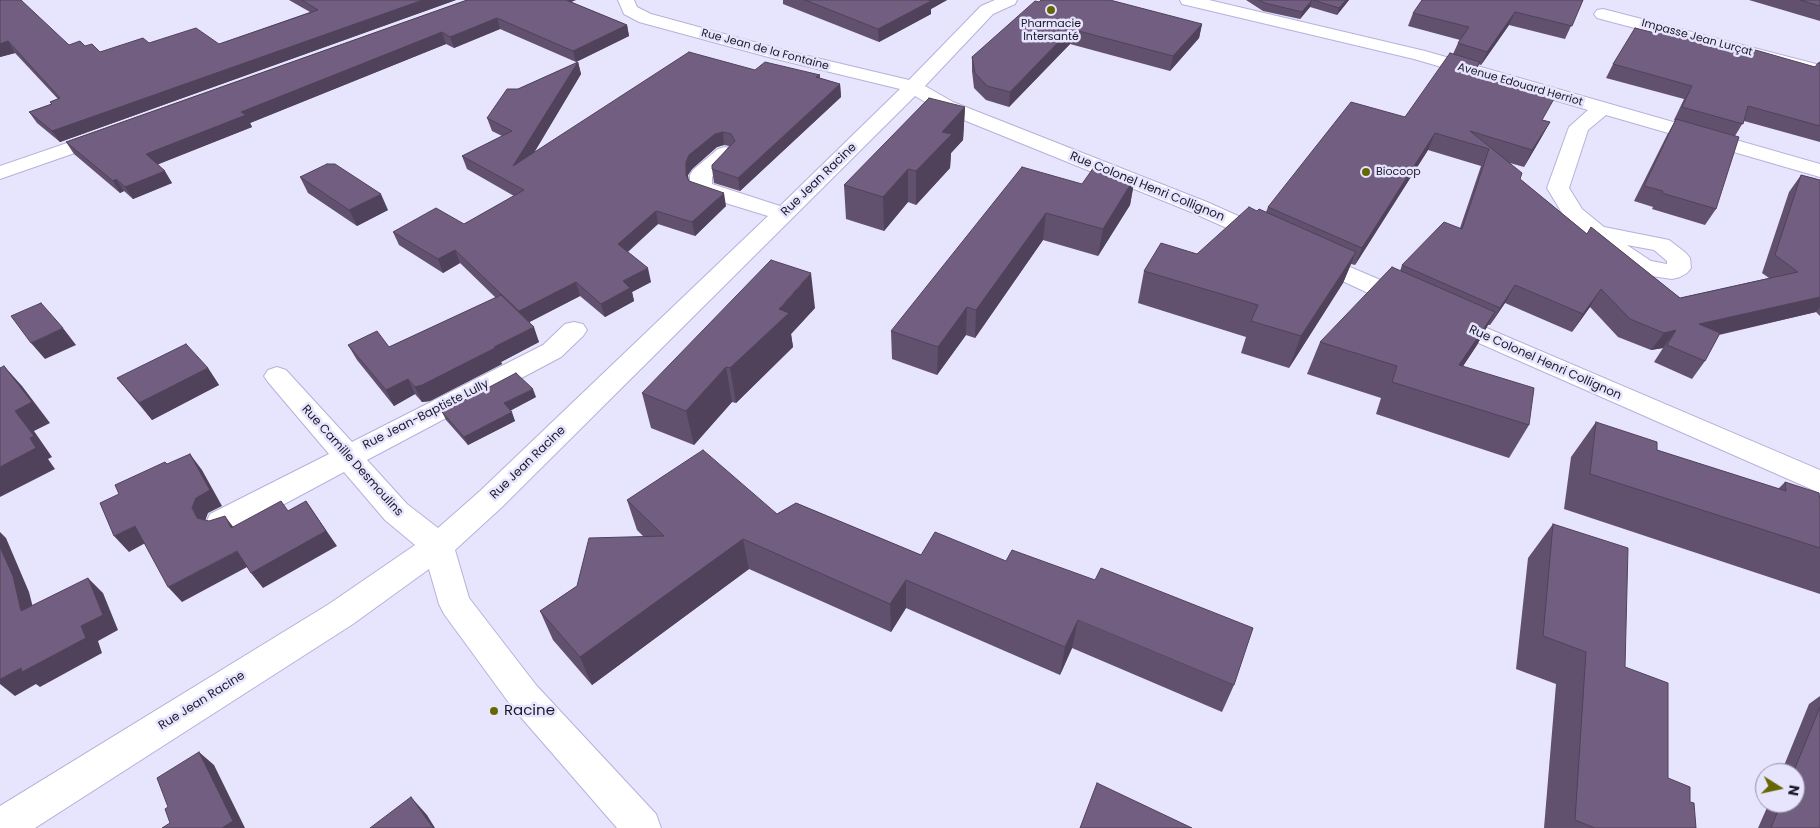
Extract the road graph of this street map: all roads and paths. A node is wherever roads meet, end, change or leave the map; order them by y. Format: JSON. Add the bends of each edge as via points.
{"nodes":[{"id":1,"x":626,"y":0,"type":"edge"},
{"id":2,"x":1009,"y":0,"type":"edge"},
{"id":3,"x":1188,"y":0,"type":"edge"},
{"id":4,"x":988,"y":5,"type":"edge"},
{"id":5,"x":1602,"y":14,"type":"dead end"},
{"id":6,"x":1820,"y":71,"type":"edge"},
{"id":7,"x":912,"y":88,"type":"junction"},
{"id":8,"x":1602,"y":109,"type":"junction"},
{"id":9,"x":118,"y":131,"type":"edge"},
{"id":10,"x":725,"y":153,"type":"edge"},
{"id":11,"x":1820,"y":171,"type":"edge"},
{"id":12,"x":0,"y":173,"type":"edge"},
{"id":13,"x":784,"y":214,"type":"junction"},
{"id":14,"x":1600,"y":233,"type":"edge"},
{"id":15,"x":574,"y":330,"type":"dead end"},
{"id":16,"x":277,"y":376,"type":"dead end"},
{"id":17,"x":346,"y":456,"type":"junction"},
{"id":18,"x":1820,"y":482,"type":"edge"},
{"id":19,"x":221,"y":523,"type":"edge"},
{"id":20,"x":438,"y":546,"type":"junction"},
{"id":21,"x":0,"y":828,"type":"edge"},
{"id":22,"x":642,"y":828,"type":"edge"}],
"edges":[{"from":1,"to":7,"type":"street","name":"Rue Jean de la Fontaine","via":[[630,10],[646,18]]},
{"from":2,"to":4,"type":"street","name":"Rue Jean Racine"},
{"from":3,"to":8,"type":"street","name":"Avenue Edouard Herriot","via":[[1419,55]]},
{"from":4,"to":7,"type":"street","name":"Rue Jean Racine"},
{"from":5,"to":6,"type":"street","name":"Impasse Jean Lurçat"},
{"from":7,"to":13,"type":"street","name":"Rue Jean Racine"},
{"from":7,"to":18,"type":"street","name":"Rue Colonel Henri Collignon","via":[[946,106],[1199,207],[1595,386]]},
{"from":8,"to":11,"type":"street","name":"Avenue Edouard Herriot"},
{"from":8,"to":14,"type":"street","via":[[1579,127],[1558,188],[1573,213]]},
{"from":9,"to":12,"type":"street"},
{"from":10,"to":13,"type":"street","via":[[701,175],[701,188]]},
{"from":13,"to":20,"type":"street","name":"Rue Jean Racine","via":[[491,499]]},
{"from":15,"to":17,"type":"street","name":"Rue Jean-Baptiste Lully","via":[[552,351]]},
{"from":16,"to":17,"type":"street","name":"Rue Camille Desmoulins"},
{"from":17,"to":19,"type":"street","name":"Rue Jean-Baptiste Lully"},
{"from":17,"to":20,"type":"street","name":"Rue Camille Desmoulins","via":[[396,512]]},
{"from":20,"to":21,"type":"street","name":"Rue Jean Racine","via":[[341,614]]},
{"from":20,"to":22,"type":"street","via":[[455,604],[524,696]]}]}
